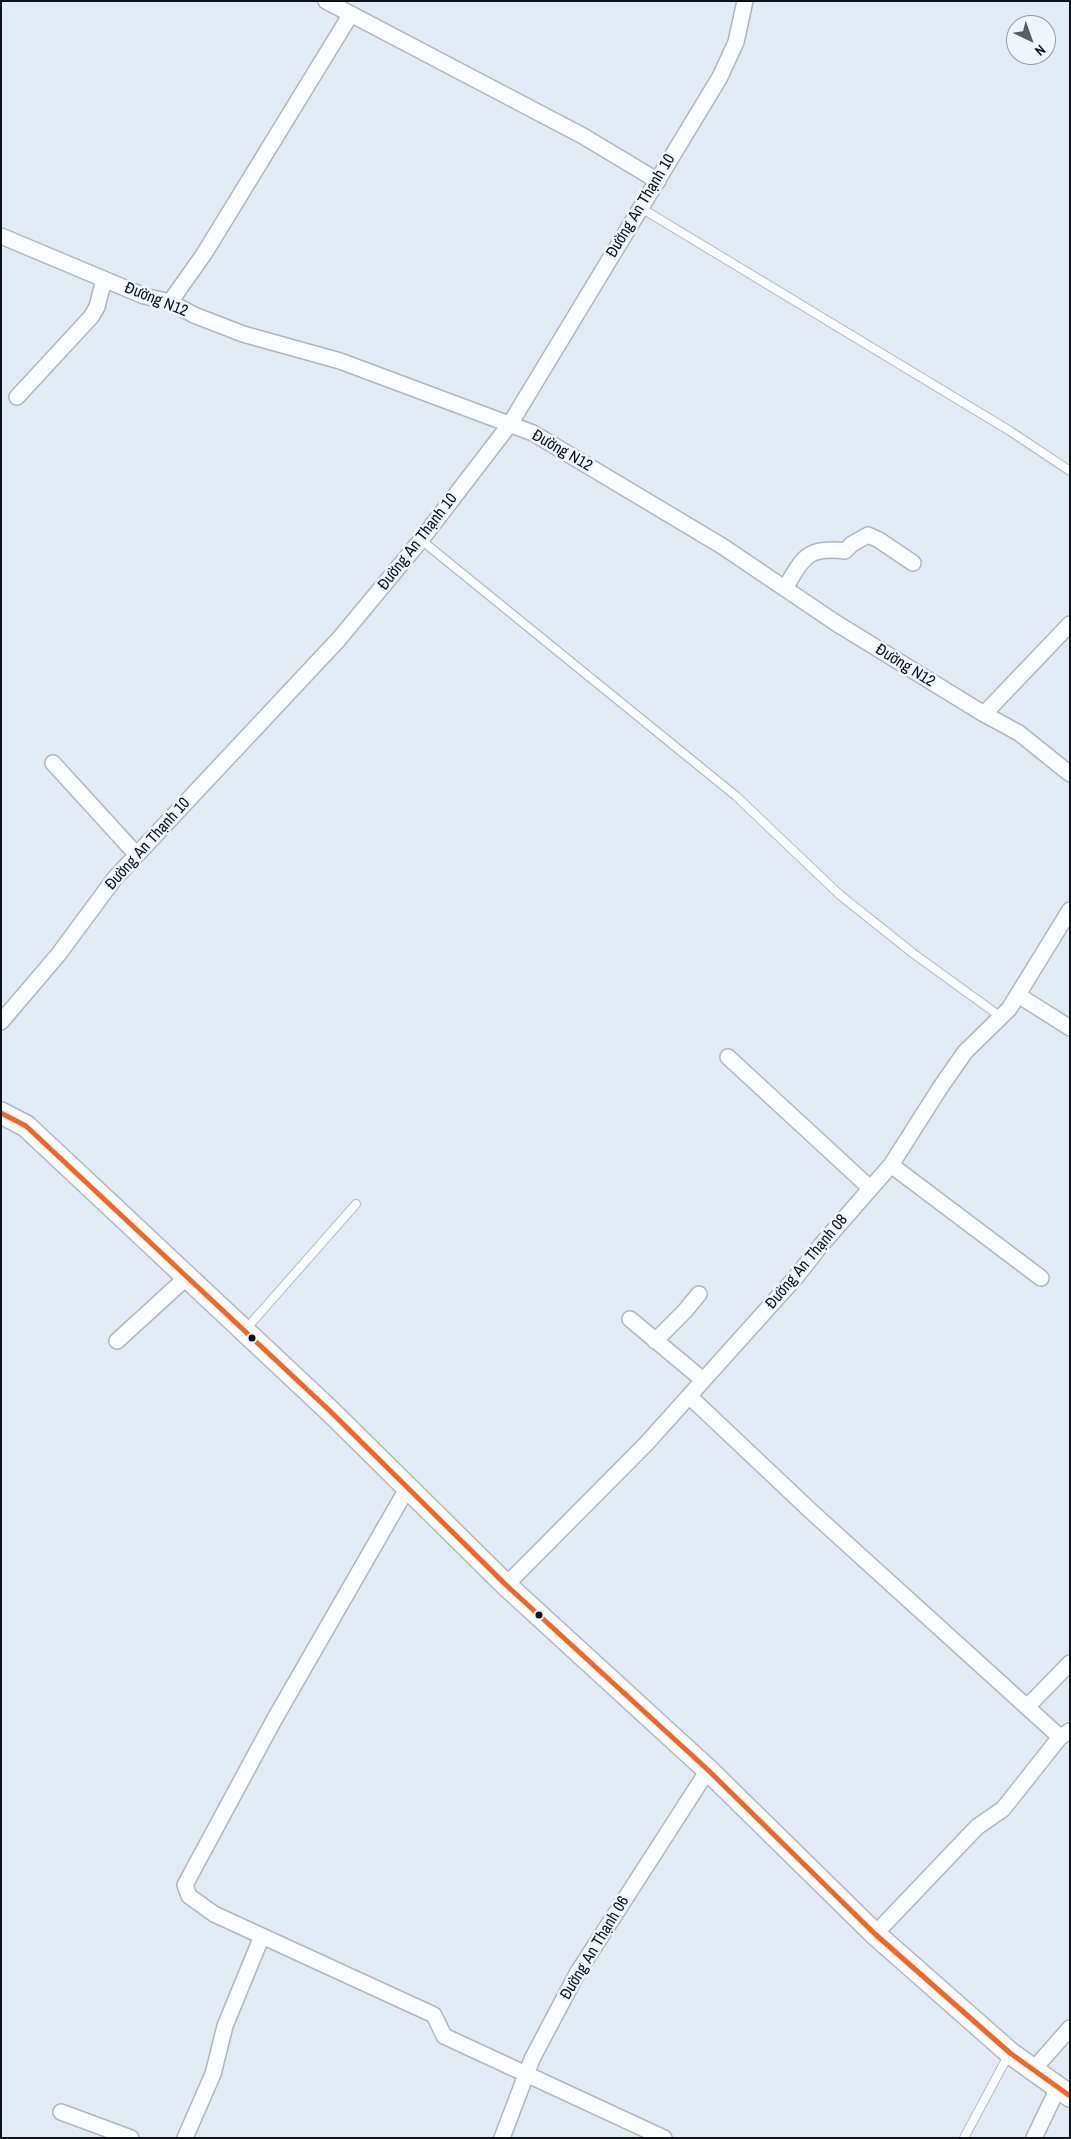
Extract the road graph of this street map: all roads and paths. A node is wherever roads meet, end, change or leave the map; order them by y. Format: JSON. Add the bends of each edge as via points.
{"nodes":[{"id":1,"x":326,"y":1,"type":"edge"},
{"id":2,"x":745,"y":1,"type":"edge"},
{"id":3,"x":351,"y":14,"type":"junction"},
{"id":4,"x":658,"y":181,"type":"junction"},
{"id":5,"x":641,"y":208,"type":"junction"},
{"id":6,"x":1,"y":236,"type":"edge"},
{"id":7,"x":102,"y":285,"type":"junction"},
{"id":8,"x":170,"y":302,"type":"junction"},
{"id":9,"x":17,"y":397,"type":"dead end"},
{"id":10,"x":510,"y":424,"type":"junction"},
{"id":11,"x":1070,"y":471,"type":"edge"},
{"id":12,"x":421,"y":540,"type":"junction"},
{"id":13,"x":913,"y":563,"type":"dead end"},
{"id":14,"x":785,"y":588,"type":"junction"},
{"id":15,"x":1070,"y":624,"type":"edge"},
{"id":16,"x":984,"y":714,"type":"junction"},
{"id":17,"x":53,"y":763,"type":"dead end"},
{"id":18,"x":1070,"y":774,"type":"edge"},
{"id":19,"x":136,"y":854,"type":"junction"},
{"id":20,"x":1070,"y":910,"type":"edge"},
{"id":21,"x":1018,"y":995,"type":"junction"},
{"id":22,"x":1001,"y":1016,"type":"junction"},
{"id":23,"x":1,"y":1022,"type":"edge"},
{"id":24,"x":1070,"y":1028,"type":"edge"},
{"id":25,"x":728,"y":1057,"type":"dead end"},
{"id":26,"x":1,"y":1113,"type":"edge"},
{"id":27,"x":891,"y":1165,"type":"junction"},
{"id":28,"x":870,"y":1188,"type":"junction"},
{"id":29,"x":356,"y":1204,"type":"dead end"},
{"id":30,"x":187,"y":1277,"type":"junction"},
{"id":31,"x":1041,"y":1278,"type":"dead end"},
{"id":32,"x":699,"y":1294,"type":"dead end"},
{"id":33,"x":630,"y":1319,"type":"dead end"},
{"id":34,"x":244,"y":1331,"type":"junction"},
{"id":35,"x":655,"y":1340,"type":"junction"},
{"id":36,"x":117,"y":1341,"type":"dead end"},
{"id":37,"x":704,"y":1380,"type":"junction"},
{"id":38,"x":689,"y":1396,"type":"junction"},
{"id":39,"x":408,"y":1487,"type":"junction"},
{"id":40,"x":506,"y":1585,"type":"junction"},
{"id":41,"x":1070,"y":1664,"type":"edge"},
{"id":42,"x":1027,"y":1707,"type":"junction"},
{"id":43,"x":1065,"y":1734,"type":"edge"},
{"id":44,"x":708,"y":1770,"type":"junction"},
{"id":45,"x":875,"y":1934,"type":"junction"},
{"id":46,"x":262,"y":1936,"type":"junction"},
{"id":47,"x":1070,"y":2028,"type":"edge"},
{"id":48,"x":1010,"y":2053,"type":"junction"},
{"id":49,"x":1033,"y":2070,"type":"junction"},
{"id":50,"x":526,"y":2076,"type":"junction"},
{"id":51,"x":1064,"y":2092,"type":"edge"},
{"id":52,"x":61,"y":2112,"type":"dead end"},
{"id":53,"x":131,"y":2138,"type":"edge"},
{"id":54,"x":185,"y":2138,"type":"edge"},
{"id":55,"x":502,"y":2138,"type":"edge"},
{"id":56,"x":664,"y":2138,"type":"edge"},
{"id":57,"x":964,"y":2138,"type":"edge"},
{"id":58,"x":1034,"y":2138,"type":"edge"}],
"edges":[{"from":1,"to":3,"type":"street"},
{"from":2,"to":4,"type":"street","name":"Đường An Thạnh 10","via":[[736,42],[720,78]]},
{"from":3,"to":4,"type":"street","via":[[583,136]]},
{"from":3,"to":8,"type":"street","via":[[204,254]]},
{"from":4,"to":5,"type":"street","name":"Đường An Thạnh 10"},
{"from":5,"to":10,"type":"street","name":"Đường An Thạnh 10"},
{"from":5,"to":11,"type":"lane","via":[[1010,430]]},
{"from":6,"to":7,"type":"street","name":"Đường N12"},
{"from":7,"to":8,"type":"street","name":"Đường N12"},
{"from":7,"to":9,"type":"street","via":[[97,307],[72,339]]},
{"from":8,"to":10,"type":"street","name":"Đường N12","via":[[243,334],[340,361]]},
{"from":10,"to":12,"type":"street","name":"Đường An Thạnh 10"},
{"from":10,"to":14,"type":"street","name":"Đường N12","via":[[533,433],[705,535]]},
{"from":12,"to":19,"type":"street","name":"Đường An Thạnh 10","via":[[339,639]]},
{"from":12,"to":22,"type":"lane","via":[[736,796],[840,895],[914,954]]},
{"from":13,"to":14,"type":"street","via":[[868,535],[845,552],[814,552],[805,557]]},
{"from":14,"to":16,"type":"street","name":"Đường N12"},
{"from":15,"to":16,"type":"street"},
{"from":16,"to":18,"type":"street","name":"Đường N12","via":[[1019,733]]},
{"from":17,"to":19,"type":"street"},
{"from":19,"to":23,"type":"street","name":"Đường An Thạnh 10","via":[[45,972]]},
{"from":20,"to":21,"type":"street","name":"Đường An Thạnh 08"},
{"from":21,"to":22,"type":"street","name":"Đường An Thạnh 08"},
{"from":21,"to":24,"type":"street"},
{"from":22,"to":27,"type":"street","name":"Đường An Thạnh 08","via":[[965,1052]]},
{"from":25,"to":28,"type":"street"},
{"from":26,"to":30,"type":"main road","via":[[26,1126]]},
{"from":27,"to":28,"type":"street","name":"Đường An Thạnh 08"},
{"from":27,"to":31,"type":"street"},
{"from":28,"to":37,"type":"street","name":"Đường An Thạnh 08"},
{"from":29,"to":34,"type":"lane"},
{"from":30,"to":34,"type":"main road"},
{"from":30,"to":36,"type":"street"},
{"from":32,"to":35,"type":"street"},
{"from":33,"to":35,"type":"street"},
{"from":34,"to":39,"type":"main road"},
{"from":35,"to":37,"type":"street"},
{"from":37,"to":38,"type":"street","name":"Đường An Thạnh 08"},
{"from":38,"to":40,"type":"street","name":"Đường An Thạnh 08","via":[[569,1524]]},
{"from":38,"to":42,"type":"street"},
{"from":39,"to":40,"type":"main road"},
{"from":39,"to":46,"type":"street","via":[[274,1720],[185,1885],[189,1896],[214,1914]]},
{"from":40,"to":44,"type":"main road"},
{"from":41,"to":42,"type":"street"},
{"from":42,"to":43,"type":"street"},
{"from":43,"to":45,"type":"street","via":[[1003,1809],[977,1827]]},
{"from":44,"to":45,"type":"main road"},
{"from":44,"to":50,"type":"street","name":"Đường An Thạnh 06","via":[[578,1972]]},
{"from":45,"to":48,"type":"main road"},
{"from":46,"to":50,"type":"street","via":[[434,2015],[444,2036]]},
{"from":46,"to":54,"type":"street","via":[[225,2026],[213,2074]]},
{"from":47,"to":49,"type":"street"},
{"from":48,"to":49,"type":"main road"},
{"from":48,"to":57,"type":"lane"},
{"from":49,"to":51,"type":"main road"},
{"from":50,"to":55,"type":"street","name":"Đường An Thạnh 06"},
{"from":50,"to":56,"type":"street"},
{"from":51,"to":58,"type":"street"},
{"from":52,"to":53,"type":"street"}]}
